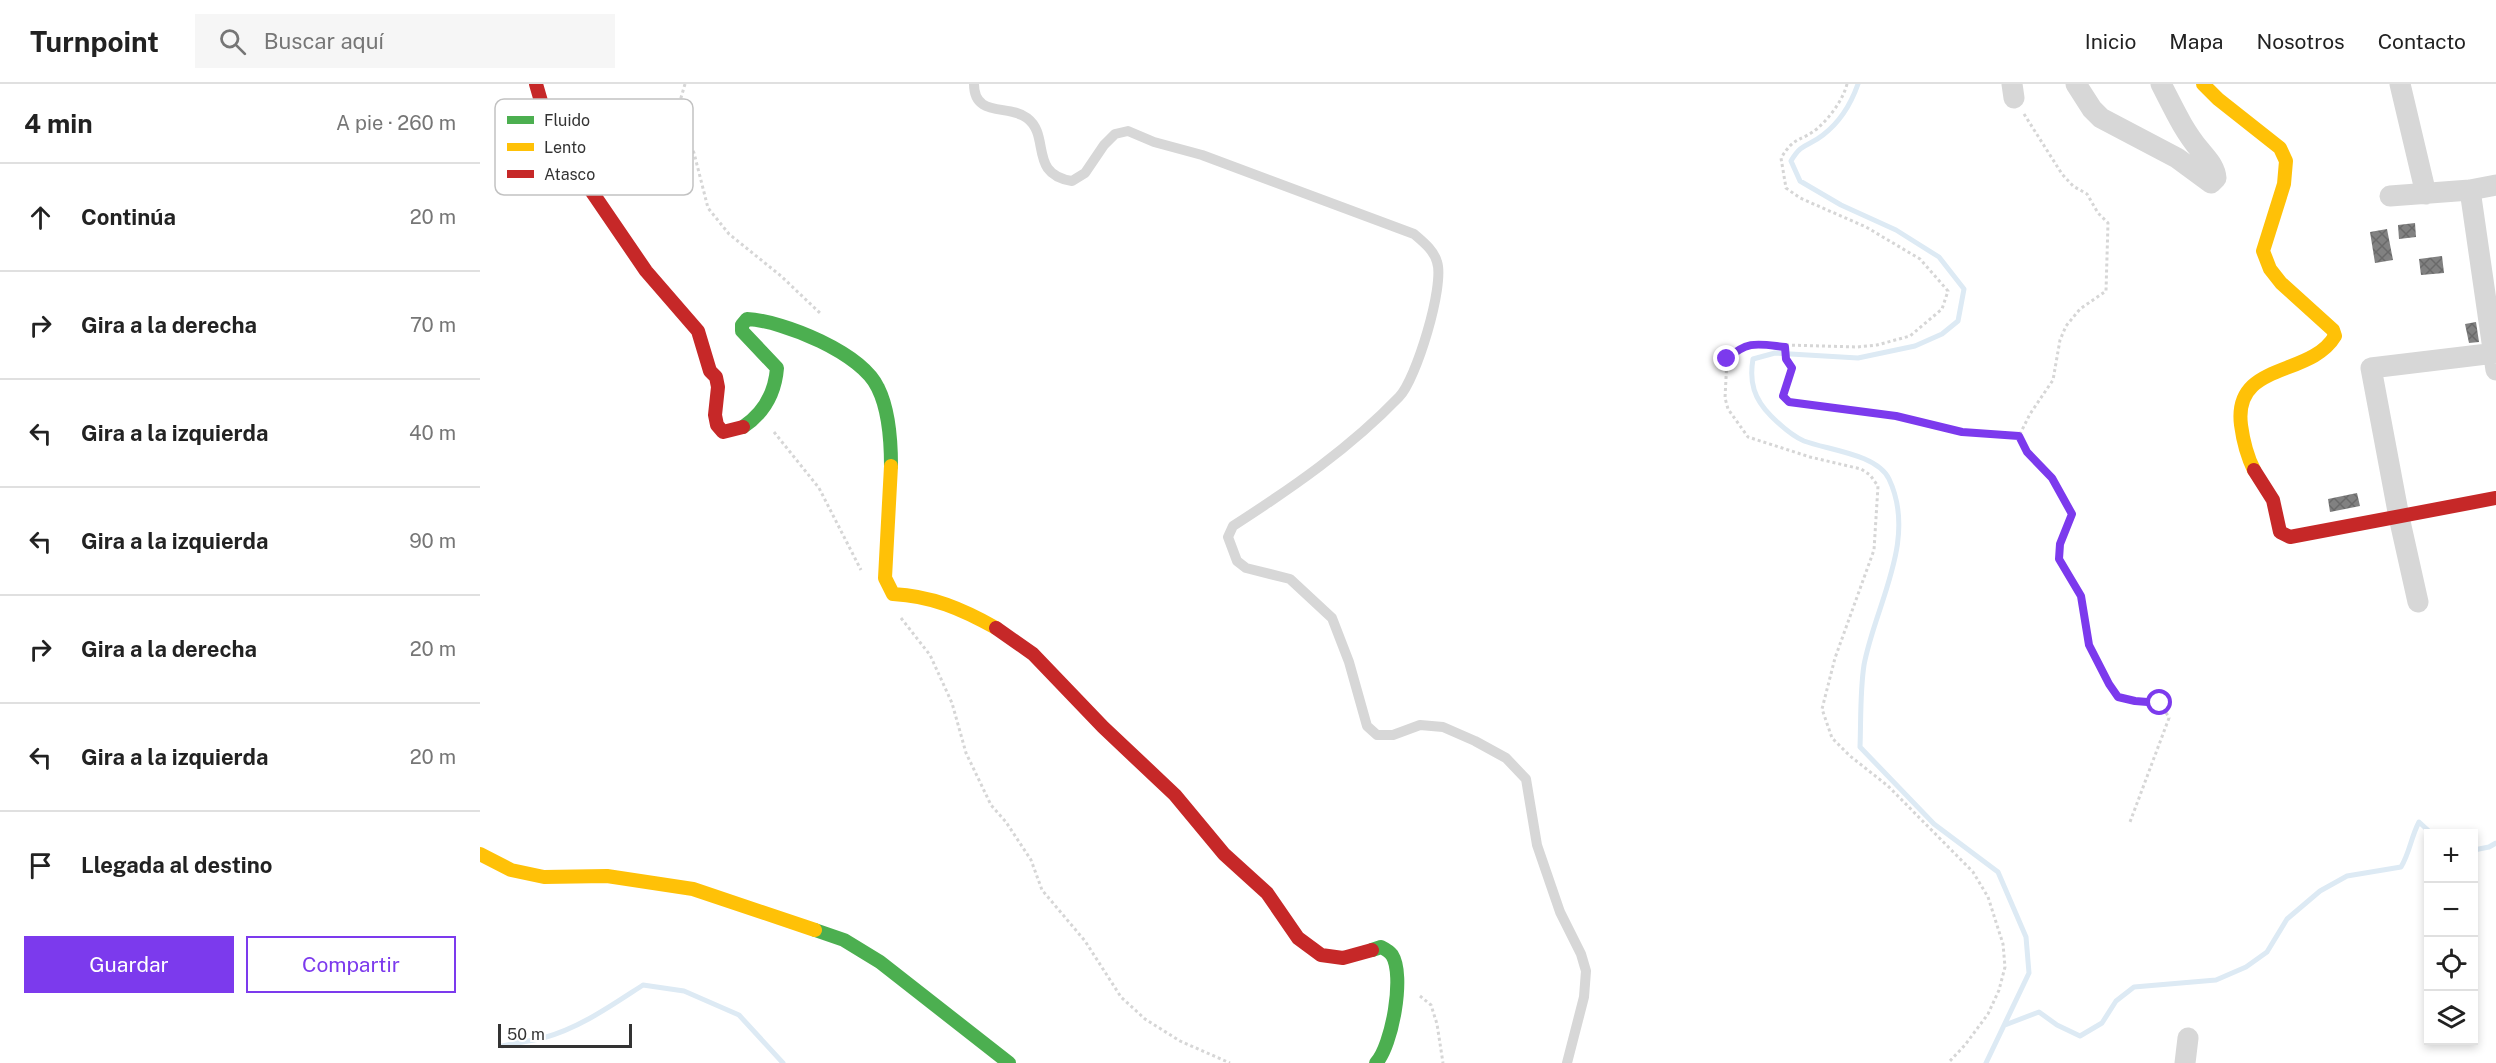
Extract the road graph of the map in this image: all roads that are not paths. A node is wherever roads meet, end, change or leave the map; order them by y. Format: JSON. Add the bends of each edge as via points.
{"nodes":[{"id":1,"x":536,"y":84,"type":"edge"},
{"id":2,"x":974,"y":84,"type":"edge"},
{"id":3,"x":2076,"y":84,"type":"edge"},
{"id":4,"x":2161,"y":84,"type":"edge"},
{"id":5,"x":2203,"y":84,"type":"edge"},
{"id":6,"x":2400,"y":84,"type":"edge"},
{"id":7,"x":540,"y":99,"type":"edge"},
{"id":8,"x":2496,"y":185,"type":"edge"},
{"id":9,"x":2470,"y":190,"type":"junction"},
{"id":10,"x":2426,"y":194,"type":"junction"},
{"id":11,"x":594,"y":195,"type":"edge"},
{"id":12,"x":2390,"y":196,"type":"dead end"},
{"id":13,"x":2495,"y":359,"type":"edge"},
{"id":14,"x":2496,"y":498,"type":"edge"},
{"id":15,"x":2399,"y":517,"type":"junction"},
{"id":16,"x":2418,"y":602,"type":"dead end"},
{"id":17,"x":480,"y":854,"type":"edge"},
{"id":18,"x":2188,"y":1038,"type":"dead end"},
{"id":19,"x":1008,"y":1063,"type":"edge"},
{"id":20,"x":1376,"y":1063,"type":"edge"},
{"id":21,"x":1567,"y":1063,"type":"edge"},
{"id":22,"x":2185,"y":1063,"type":"edge"}],
"edges":[{"from":1,"to":7,"type":"street"},
{"from":2,"to":21,"type":"lane","via":[[983,106],[1027,118],[1034,126],[1046,167],[1059,179],[1072,181],[1084,173],[1115,134],[1128,131],[1414,234],[1438,262],[1431,323],[1401,395],[1296,485],[1233,526],[1228,537],[1237,561],[1246,568],[1290,579],[1332,618],[1367,726],[1377,735],[1393,735],[1420,725],[1443,727],[1506,758],[1526,779],[1537,845],[1586,971],[1584,998]]},
{"from":3,"to":4,"type":"street","via":[[2101,118],[2177,158],[2211,183],[2216,174],[2210,161],[2184,130]]},
{"from":5,"to":15,"type":"street","via":[[2280,148],[2286,161],[2284,184],[2264,251],[2270,269],[2281,283],[2334,330],[2333,342],[2325,351],[2280,368],[2254,385],[2244,394],[2239,410],[2252,467],[2270,494],[2280,531],[2290,537]]},
{"from":6,"to":10,"type":"street"},
{"from":8,"to":9,"type":"street"},
{"from":9,"to":10,"type":"street"},
{"from":9,"to":13,"type":"street"},
{"from":10,"to":12,"type":"street"},
{"from":11,"to":20,"type":"street","via":[[646,271],[698,331],[710,371],[716,377],[715,415],[723,432],[743,427],[761,412],[776,383],[777,368],[742,331],[747,319],[789,327],[829,346],[862,367],[878,387],[885,408],[891,463],[885,578],[893,594],[918,595],[965,611],[1033,654],[1175,795],[1224,854],[1267,893],[1298,938],[1321,955],[1343,958],[1381,946],[1388,950],[1394,960],[1396,994],[1392,1030]]},
{"from":13,"to":15,"type":"street","via":[[2371,368]]},
{"from":14,"to":15,"type":"street"},
{"from":15,"to":16,"type":"street"},
{"from":17,"to":19,"type":"street","via":[[511,870],[544,877],[607,876],[693,890],[844,940],[880,962]]},
{"from":18,"to":22,"type":"street"}]}
